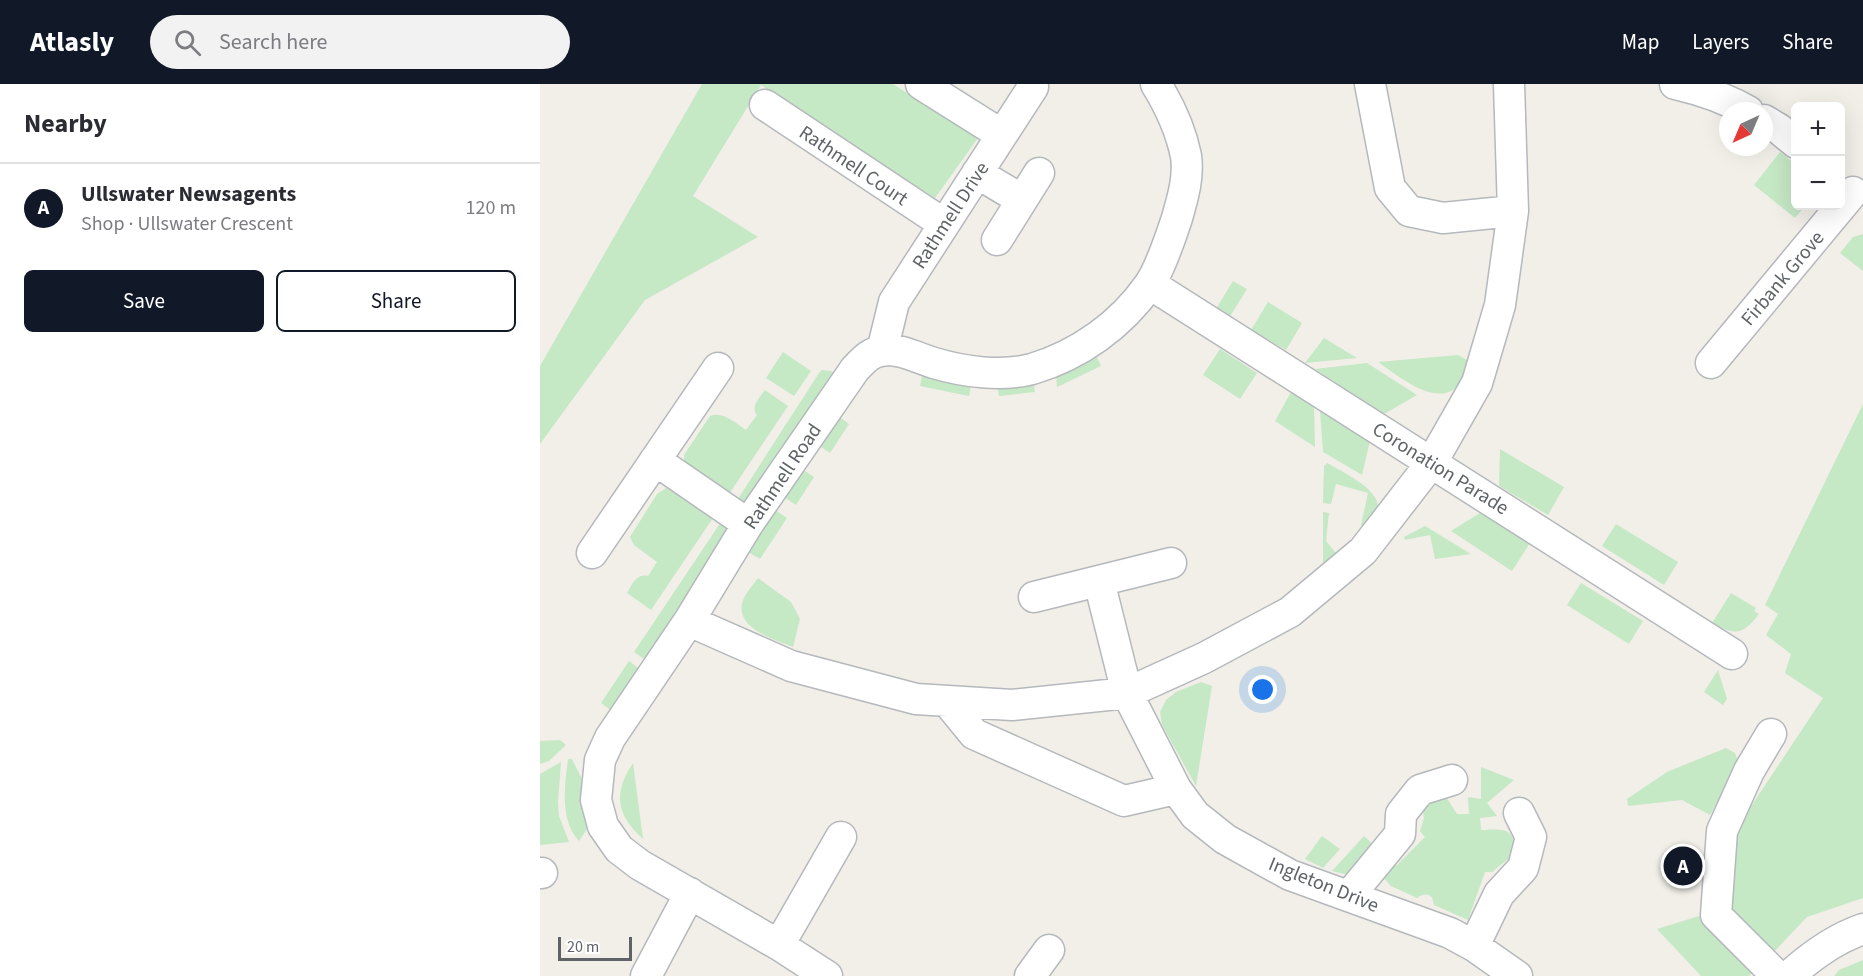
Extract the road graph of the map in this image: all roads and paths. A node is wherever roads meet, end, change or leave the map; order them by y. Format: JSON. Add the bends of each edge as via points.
{"nodes":[{"id":1,"x":921,"y":84,"type":"edge"},
{"id":2,"x":1156,"y":84,"type":"edge"},
{"id":3,"x":1370,"y":84,"type":"edge"},
{"id":4,"x":1675,"y":84,"type":"edge"},
{"id":5,"x":1516,"y":85,"type":"edge"},
{"id":6,"x":1033,"y":87,"type":"dead end"},
{"id":7,"x":1730,"y":102,"type":"edge"},
{"id":8,"x":765,"y":105,"type":"dead end"},
{"id":9,"x":1773,"y":125,"type":"edge"},
{"id":10,"x":1002,"y":135,"type":"junction"},
{"id":11,"x":1791,"y":139,"type":"edge"},
{"id":12,"x":1039,"y":172,"type":"dead end"},
{"id":13,"x":977,"y":173,"type":"junction"},
{"id":14,"x":1852,"y":191,"type":"edge"},
{"id":15,"x":1022,"y":200,"type":"junction"},
{"id":16,"x":1513,"y":211,"type":"junction"},
{"id":17,"x":944,"y":224,"type":"junction"},
{"id":18,"x":997,"y":240,"type":"dead end"},
{"id":19,"x":1150,"y":284,"type":"junction"},
{"id":20,"x":882,"y":351,"type":"junction"},
{"id":21,"x":1711,"y":363,"type":"dead end"},
{"id":22,"x":718,"y":368,"type":"dead end"},
{"id":23,"x":655,"y":460,"type":"junction"},
{"id":24,"x":1432,"y":462,"type":"junction"},
{"id":25,"x":748,"y":524,"type":"junction"},
{"id":26,"x":592,"y":553,"type":"dead end"},
{"id":27,"x":1171,"y":564,"type":"dead end"},
{"id":28,"x":1099,"y":581,"type":"junction"},
{"id":29,"x":1034,"y":597,"type":"dead end"},
{"id":30,"x":689,"y":621,"type":"junction"},
{"id":31,"x":1732,"y":654,"type":"dead end"},
{"id":32,"x":1127,"y":693,"type":"junction"},
{"id":33,"x":948,"y":701,"type":"junction"},
{"id":34,"x":1770,"y":734,"type":"dead end"},
{"id":35,"x":1452,"y":780,"type":"dead end"},
{"id":36,"x":1176,"y":789,"type":"junction"},
{"id":37,"x":1519,"y":813,"type":"dead end"},
{"id":38,"x":841,"y":837,"type":"dead end"},
{"id":39,"x":690,"y":893,"type":"junction"},
{"id":40,"x":1349,"y":896,"type":"junction"},
{"id":41,"x":1863,"y":929,"type":"edge"},
{"id":42,"x":779,"y":945,"type":"junction"},
{"id":43,"x":1474,"y":946,"type":"junction"},
{"id":44,"x":1048,"y":950,"type":"dead end"},
{"id":45,"x":646,"y":976,"type":"edge"},
{"id":46,"x":827,"y":976,"type":"edge"},
{"id":47,"x":1030,"y":976,"type":"edge"},
{"id":48,"x":1517,"y":976,"type":"edge"},
{"id":49,"x":1777,"y":976,"type":"edge"},
{"id":50,"x":1789,"y":976,"type":"edge"}],
"edges":[{"from":1,"to":10,"type":"street"},
{"from":2,"to":19,"type":"street","via":[[1174,119],[1186,156],[1186,186],[1173,232]]},
{"from":3,"to":16,"type":"street","via":[[1390,188],[1408,211],[1443,218]]},
{"from":4,"to":7,"type":"street"},
{"from":5,"to":16,"type":"street"},
{"from":6,"to":10,"type":"street","name":"Rathmell Drive"},
{"from":8,"to":17,"type":"street","name":"Rathmell Court"},
{"from":9,"to":11,"type":"street"},
{"from":10,"to":13,"type":"street","name":"Rathmell Drive"},
{"from":12,"to":15,"type":"street"},
{"from":13,"to":15,"type":"street"},
{"from":13,"to":17,"type":"street","name":"Rathmell Drive"},
{"from":14,"to":21,"type":"street","name":"Firbank Grove"},
{"from":15,"to":18,"type":"street"},
{"from":16,"to":24,"type":"street","via":[[1500,305],[1477,383]]},
{"from":17,"to":20,"type":"street","name":"Rathmell Drive","via":[[894,302]]},
{"from":19,"to":20,"type":"street","via":[[1117,323],[1081,348],[1032,369],[984,374],[898,351]]},
{"from":19,"to":24,"type":"street","name":"Coronation Parade"},
{"from":20,"to":25,"type":"street","name":"Rathmell Road","via":[[867,357],[855,369]]},
{"from":22,"to":23,"type":"street"},
{"from":23,"to":25,"type":"street"},
{"from":23,"to":26,"type":"street"},
{"from":24,"to":31,"type":"street","name":"Coronation Parade"},
{"from":24,"to":32,"type":"street","via":[[1363,551],[1290,612]]},
{"from":25,"to":30,"type":"street","name":"Rathmell Road"},
{"from":27,"to":28,"type":"street"},
{"from":28,"to":29,"type":"street"},
{"from":28,"to":32,"type":"street","name":"Ingleton Drive"},
{"from":30,"to":33,"type":"street","via":[[791,666],[916,699]]},
{"from":30,"to":39,"type":"street","name":"Rathmell Road","via":[[610,738],[600,760],[596,800],[603,826],[619,849]]},
{"from":32,"to":33,"type":"street","via":[[1012,705]]},
{"from":32,"to":36,"type":"street","name":"Ingleton Drive"},
{"from":33,"to":36,"type":"street","via":[[974,734],[1124,801]]},
{"from":34,"to":49,"type":"street","via":[[1722,831],[1716,915]]},
{"from":35,"to":40,"type":"street","via":[[1420,790],[1401,814],[1400,834]]},
{"from":36,"to":40,"type":"street","name":"Ingleton Drive","via":[[1195,815],[1225,839],[1290,874]]},
{"from":37,"to":43,"type":"street","via":[[1531,837],[1523,868],[1499,894]]},
{"from":38,"to":42,"type":"street"},
{"from":39,"to":42,"type":"street","name":"Rathmell Road"},
{"from":39,"to":45,"type":"street"},
{"from":40,"to":43,"type":"street","name":"Ingleton Drive","via":[[1450,933]]},
{"from":41,"to":50,"type":"street","via":[[1812,954]]},
{"from":42,"to":46,"type":"street","name":"Rathmell Road"},
{"from":43,"to":48,"type":"street","name":"Ingleton Drive"},
{"from":44,"to":47,"type":"street"}]}
